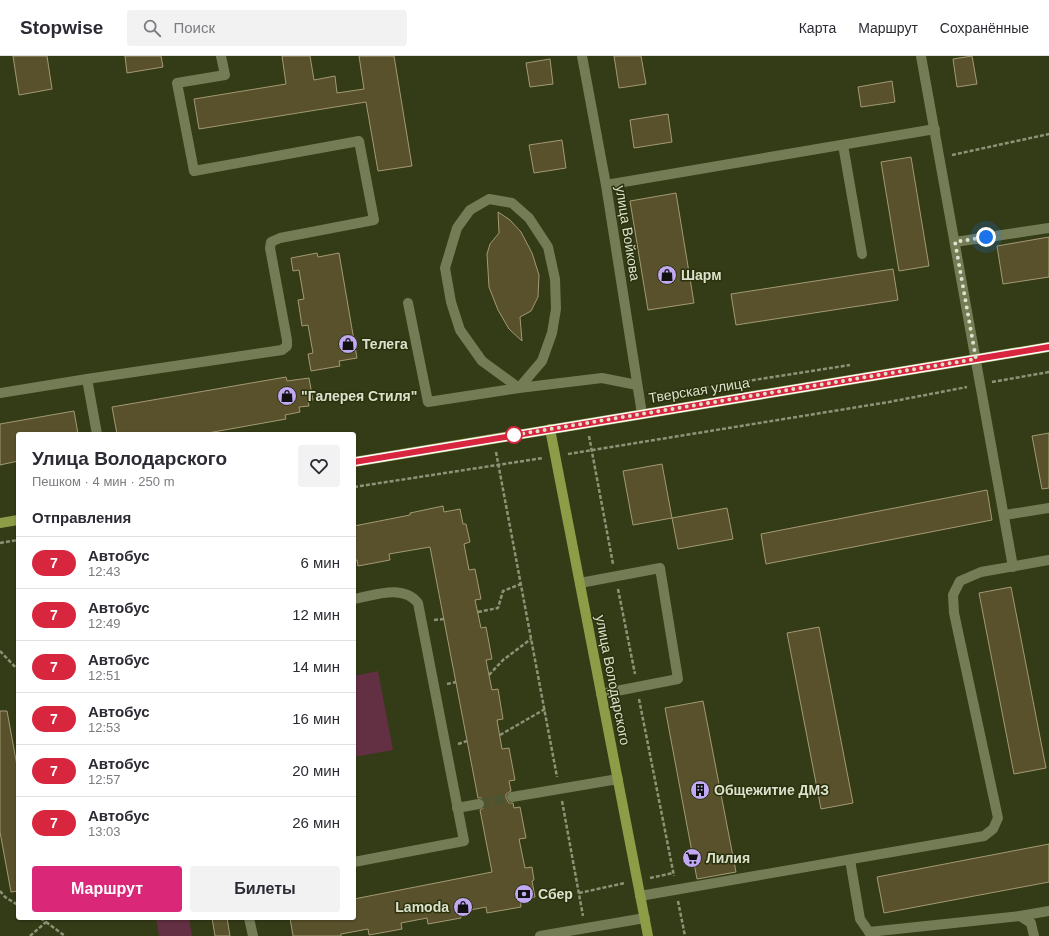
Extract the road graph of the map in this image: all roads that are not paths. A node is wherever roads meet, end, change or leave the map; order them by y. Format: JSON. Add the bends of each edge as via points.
{"nodes":[{"id":1,"x":221,"y":56,"type":"edge"},
{"id":2,"x":582,"y":56,"type":"edge"},
{"id":3,"x":921,"y":56,"type":"edge"},
{"id":4,"x":935,"y":130,"type":"junction"},
{"id":5,"x":843,"y":145,"type":"junction"},
{"id":6,"x":606,"y":185,"type":"junction"},
{"id":7,"x":1049,"y":228,"type":"edge"},
{"id":8,"x":955,"y":242,"type":"junction"},
{"id":9,"x":862,"y":254,"type":"dead end"},
{"id":10,"x":408,"y":303,"type":"dead end"},
{"id":11,"x":1049,"y":347,"type":"edge"},
{"id":12,"x":976,"y":359,"type":"junction"},
{"id":13,"x":87,"y":379,"type":"junction"},
{"id":14,"x":637,"y":385,"type":"junction"},
{"id":15,"x":519,"y":388,"type":"junction"},
{"id":16,"x":0,"y":393,"type":"edge"},
{"id":17,"x":642,"y":414,"type":"junction"},
{"id":18,"x":550,"y":429,"type":"junction"},
{"id":19,"x":97,"y":432,"type":"edge"},
{"id":20,"x":356,"y":462,"type":"edge"},
{"id":21,"x":1049,"y":508,"type":"edge"},
{"id":22,"x":1005,"y":515,"type":"junction"},
{"id":23,"x":16,"y":520,"type":"edge"},
{"id":24,"x":0,"y":523,"type":"edge"},
{"id":25,"x":1049,"y":560,"type":"edge"},
{"id":26,"x":1013,"y":567,"type":"junction"},
{"id":27,"x":580,"y":583,"type":"junction"},
{"id":28,"x":356,"y":599,"type":"edge"},
{"id":29,"x":601,"y":694,"type":"junction"},
{"id":30,"x":618,"y":780,"type":"junction"},
{"id":31,"x":512,"y":798,"type":"tunnel mouth"},
{"id":32,"x":479,"y":804,"type":"tunnel mouth"},
{"id":33,"x":457,"y":808,"type":"junction"},
{"id":34,"x":850,"y":860,"type":"junction"},
{"id":35,"x":356,"y":862,"type":"edge"},
{"id":36,"x":640,"y":896,"type":"junction"},
{"id":37,"x":1049,"y":911,"type":"edge"},
{"id":38,"x":1020,"y":916,"type":"junction"},
{"id":39,"x":645,"y":918,"type":"junction"},
{"id":40,"x":249,"y":920,"type":"edge"},
{"id":41,"x":869,"y":932,"type":"junction"},
{"id":42,"x":253,"y":936,"type":"edge"},
{"id":43,"x":540,"y":936,"type":"edge"},
{"id":44,"x":648,"y":936,"type":"edge"},
{"id":45,"x":885,"y":936,"type":"edge"},
{"id":46,"x":1034,"y":936,"type":"edge"}],
"edges":[{"from":1,"to":13,"type":"street","via":[[225,75],[177,83],[194,171],[359,141],[374,220],[280,238],[271,242],[287,340],[287,346],[282,350]]},
{"from":2,"to":6,"type":"street","name":"улица Войкова"},
{"from":3,"to":4,"type":"street"},
{"from":4,"to":5,"type":"street"},
{"from":4,"to":8,"type":"street"},
{"from":5,"to":6,"type":"street"},
{"from":5,"to":9,"type":"street"},
{"from":6,"to":14,"type":"street","name":"улица Войкова"},
{"from":7,"to":8,"type":"street"},
{"from":8,"to":12,"type":"street"},
{"from":10,"to":15,"type":"street","via":[[428,402]]},
{"from":11,"to":12,"type":"main road","name":"Тверская улица"},
{"from":12,"to":17,"type":"main road","name":"Тверская улица"},
{"from":12,"to":22,"type":"street"},
{"from":13,"to":16,"type":"street"},
{"from":13,"to":19,"type":"street"},
{"from":14,"to":15,"type":"street","via":[[602,378]]},
{"from":14,"to":17,"type":"street","name":"улица Войкова"},
{"from":15,"to":15,"type":"street","via":[[482,361],[460,330],[446,275],[445,268],[457,228],[470,210],[489,199],[512,203],[529,218],[548,247],[555,279],[556,308],[552,334],[542,361]]},
{"from":17,"to":18,"type":"main road","name":"Тверская улица"},
{"from":18,"to":20,"type":"main road","name":"Тверская улица"},
{"from":18,"to":27,"type":"main road","name":"улица Володарского"},
{"from":21,"to":22,"type":"street"},
{"from":22,"to":26,"type":"street"},
{"from":23,"to":24,"type":"main road"},
{"from":25,"to":26,"type":"street"},
{"from":26,"to":34,"type":"street","via":[[981,572],[960,581],[954,595],[954,613],[998,818],[993,829],[984,836]]},
{"from":27,"to":29,"type":"main road","name":"улица Володарского"},
{"from":27,"to":29,"type":"street","via":[[660,568],[678,679]]},
{"from":28,"to":33,"type":"street","via":[[390,592],[413,596],[418,603]]},
{"from":29,"to":30,"type":"main road","name":"улица Володарского"},
{"from":30,"to":31,"type":"street"},
{"from":30,"to":36,"type":"main road","name":"улица Володарского"},
{"from":32,"to":33,"type":"street"},
{"from":33,"to":35,"type":"street","via":[[464,841]]},
{"from":34,"to":36,"type":"street"},
{"from":34,"to":41,"type":"street","via":[[860,919]]},
{"from":36,"to":39,"type":"main road","name":"улица Володарского"},
{"from":37,"to":38,"type":"street"},
{"from":38,"to":41,"type":"street"},
{"from":38,"to":46,"type":"street","via":[[1031,923]]},
{"from":39,"to":43,"type":"street"},
{"from":39,"to":44,"type":"main road","name":"улица Володарского"},
{"from":40,"to":42,"type":"street"},
{"from":41,"to":45,"type":"street"}]}
